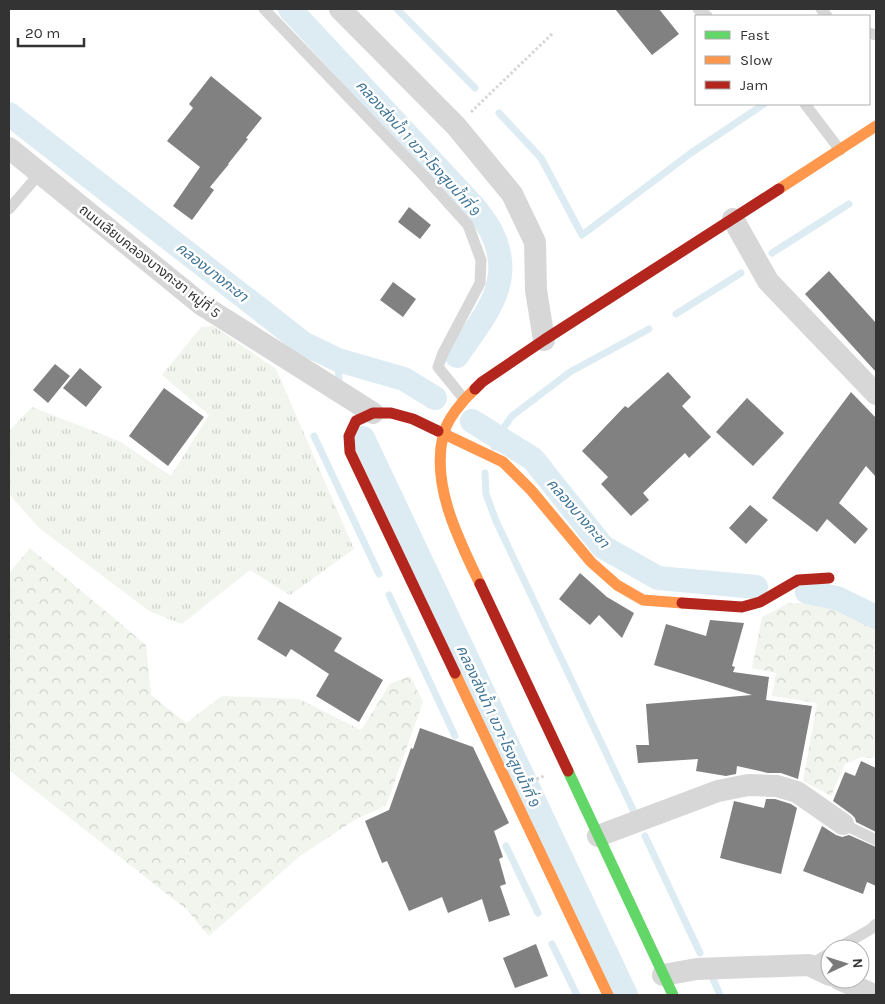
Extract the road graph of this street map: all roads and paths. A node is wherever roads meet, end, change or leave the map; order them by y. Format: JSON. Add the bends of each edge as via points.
{"nodes":[{"id":1,"x":264,"y":9,"type":"edge"},
{"id":2,"x":340,"y":9,"type":"edge"},
{"id":3,"x":552,"y":33,"type":"dead end"},
{"id":4,"x":806,"y":105,"type":"edge"},
{"id":5,"x":456,"y":126,"type":"junction"},
{"id":6,"x":876,"y":126,"type":"edge"},
{"id":7,"x":9,"y":148,"type":"edge"},
{"id":8,"x":840,"y":150,"type":"junction"},
{"id":9,"x":40,"y":173,"type":"junction"},
{"id":10,"x":9,"y":209,"type":"edge"},
{"id":11,"x":733,"y":219,"type":"junction"},
{"id":12,"x":544,"y":340,"type":"junction"},
{"id":13,"x":876,"y":394,"type":"edge"},
{"id":14,"x":464,"y":399,"type":"junction"},
{"id":15,"x":373,"y":413,"type":"junction"},
{"id":16,"x":444,"y":434,"type":"junction"},
{"id":17,"x":829,"y":578,"type":"dead end"},
{"id":18,"x":843,"y":824,"type":"joint"},
{"id":19,"x":598,"y":836,"type":"junction"},
{"id":20,"x":876,"y":840,"type":"edge"},
{"id":21,"x":876,"y":924,"type":"edge"},
{"id":22,"x":854,"y":939,"type":"edge"},
{"id":23,"x":820,"y":958,"type":"edge"},
{"id":24,"x":809,"y":965,"type":"junction"},
{"id":25,"x":820,"y":970,"type":"edge"},
{"id":26,"x":664,"y":975,"type":"junction"},
{"id":27,"x":861,"y":989,"type":"edge"},
{"id":28,"x":608,"y":995,"type":"edge"},
{"id":29,"x":673,"y":995,"type":"edge"},
{"id":30,"x":874,"y":995,"type":"edge"}],
"edges":[{"from":1,"to":14,"type":"lane","via":[[468,225],[481,260],[480,284],[438,367]]},
{"from":2,"to":5,"type":"street"},
{"from":3,"to":5,"type":"path"},
{"from":4,"to":8,"type":"lane"},
{"from":5,"to":12,"type":"street","via":[[512,194],[534,242],[536,290]]},
{"from":6,"to":8,"type":"street"},
{"from":7,"to":9,"type":"street","name":"ถนนเลียบคลองบางกะชา หมู่ที่ 5"},
{"from":8,"to":11,"type":"street"},
{"from":9,"to":10,"type":"lane"},
{"from":9,"to":15,"type":"street","name":"ถนนเลียบคลองบางกะชา หมู่ที่ 5","via":[[202,305]]},
{"from":11,"to":12,"type":"street"},
{"from":11,"to":13,"type":"street","via":[[768,281]]},
{"from":12,"to":14,"type":"street","via":[[482,382]]},
{"from":14,"to":16,"type":"street"},
{"from":15,"to":16,"type":"street","via":[[391,413],[414,419]]},
{"from":15,"to":28,"type":"street","via":[[356,421],[349,436],[350,452]]},
{"from":16,"to":17,"type":"street","via":[[503,462],[531,490],[591,562],[643,600],[742,607],[760,602],[798,580]]},
{"from":16,"to":19,"type":"street","via":[[440,452],[441,477],[458,537]]},
{"from":18,"to":19,"type":"street","via":[[797,792],[777,786],[748,785],[718,791]]},
{"from":18,"to":20,"type":"lane"},
{"from":19,"to":26,"type":"street"},
{"from":21,"to":22,"type":"lane"},
{"from":23,"to":24,"type":"lane"},
{"from":24,"to":25,"type":"street"},
{"from":24,"to":26,"type":"street","via":[[724,967]]},
{"from":26,"to":29,"type":"street"},
{"from":27,"to":30,"type":"street"}]}
